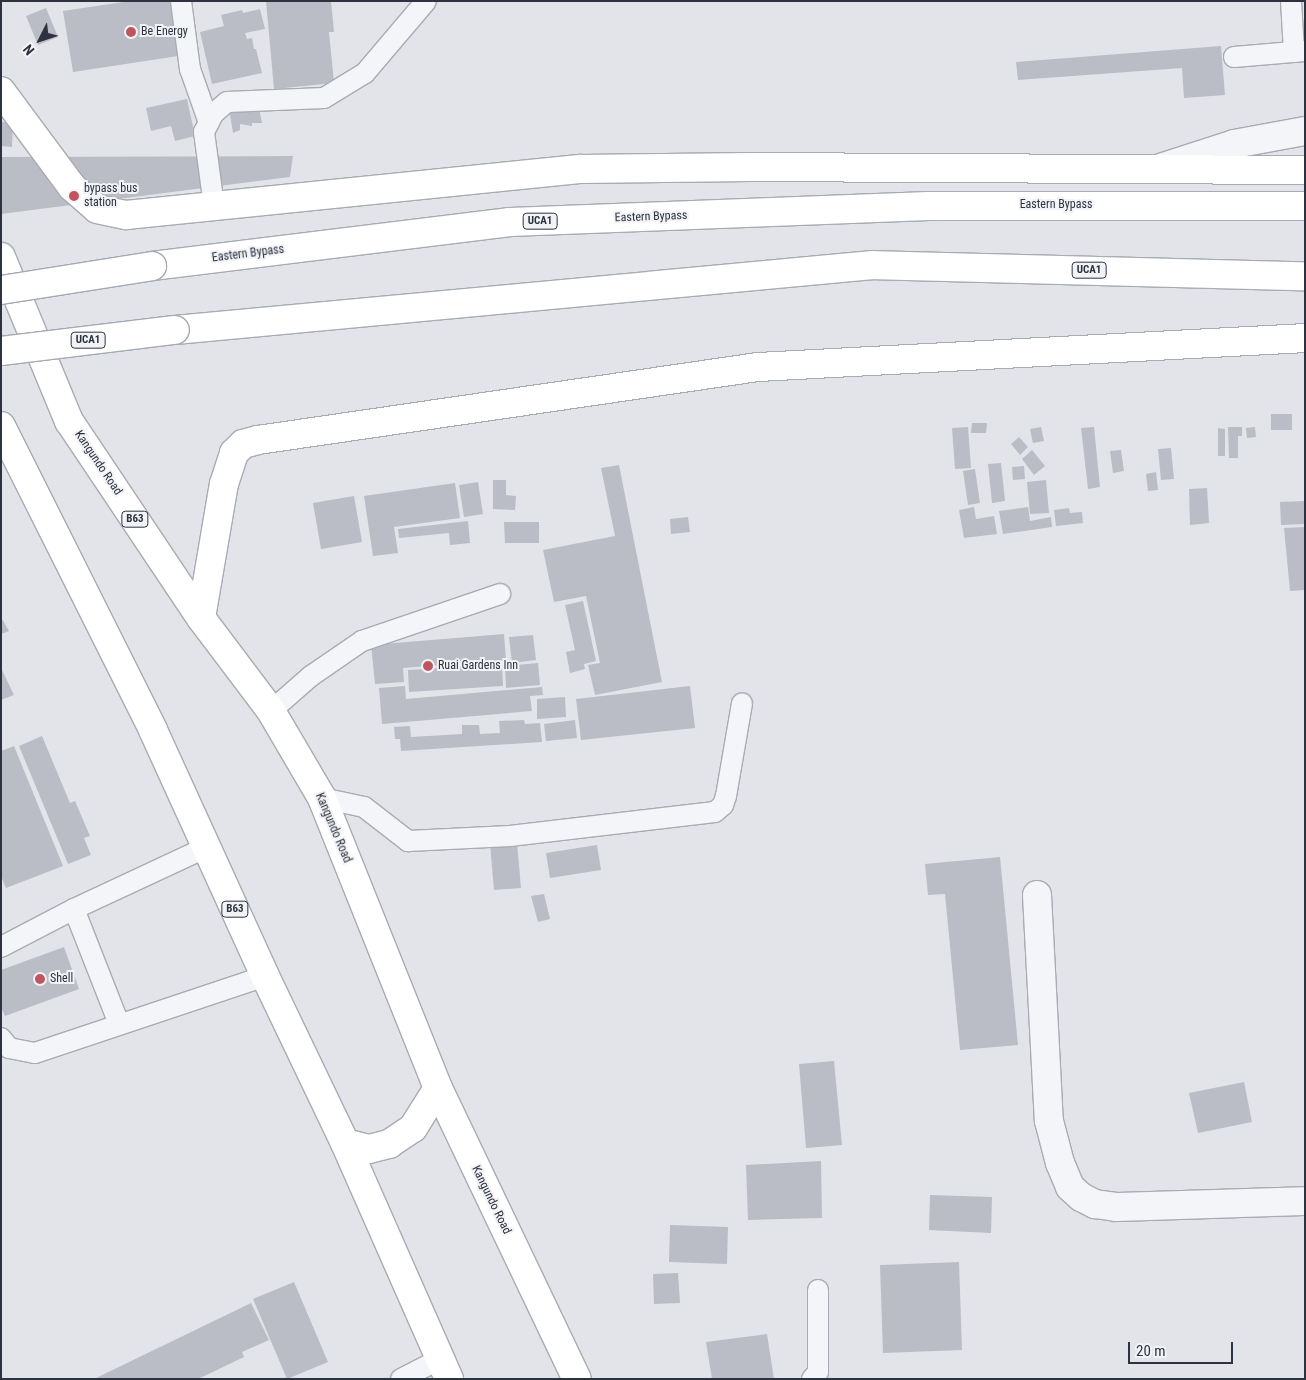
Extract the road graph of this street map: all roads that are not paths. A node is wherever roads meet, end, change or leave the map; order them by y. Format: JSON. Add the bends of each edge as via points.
{"nodes":[{"id":1,"x":181,"y":1,"type":"edge"},
{"id":2,"x":426,"y":1,"type":"edge"},
{"id":3,"x":1291,"y":1,"type":"edge"},
{"id":4,"x":1300,"y":51,"type":"edge"},
{"id":5,"x":1234,"y":57,"type":"dead end"},
{"id":6,"x":1,"y":91,"type":"edge"},
{"id":7,"x":209,"y":123,"type":"junction"},
{"id":8,"x":1305,"y":131,"type":"edge"},
{"id":9,"x":1305,"y":170,"type":"edge"},
{"id":10,"x":1151,"y":171,"type":"junction"},
{"id":11,"x":214,"y":206,"type":"junction"},
{"id":12,"x":1305,"y":206,"type":"edge"},
{"id":13,"x":1,"y":258,"type":"edge"},
{"id":14,"x":1305,"y":276,"type":"edge"},
{"id":15,"x":1,"y":290,"type":"edge"},
{"id":16,"x":1305,"y":338,"type":"edge"},
{"id":17,"x":1,"y":351,"type":"edge"},
{"id":18,"x":4,"y":440,"type":"edge"},
{"id":19,"x":500,"y":594,"type":"dead end"},
{"id":20,"x":201,"y":618,"type":"junction"},
{"id":21,"x":742,"y":703,"type":"dead end"},
{"id":22,"x":271,"y":710,"type":"junction"},
{"id":23,"x":322,"y":798,"type":"junction"},
{"id":24,"x":207,"y":846,"type":"junction"},
{"id":25,"x":1037,"y":895,"type":"dead end"},
{"id":26,"x":74,"y":909,"type":"junction"},
{"id":27,"x":1,"y":947,"type":"edge"},
{"id":28,"x":265,"y":976,"type":"junction"},
{"id":29,"x":119,"y":1024,"type":"junction"},
{"id":30,"x":1,"y":1038,"type":"edge"},
{"id":31,"x":438,"y":1088,"type":"junction"},
{"id":32,"x":345,"y":1144,"type":"junction"},
{"id":33,"x":1305,"y":1201,"type":"edge"},
{"id":34,"x":818,"y":1290,"type":"dead end"},
{"id":35,"x":445,"y":1369,"type":"edge"},
{"id":36,"x":401,"y":1379,"type":"edge"},
{"id":37,"x":577,"y":1379,"type":"edge"},
{"id":38,"x":812,"y":1379,"type":"edge"}],
"edges":[{"from":1,"to":7,"type":"lane","via":[[190,69]]},
{"from":2,"to":7,"type":"lane","via":[[365,74],[342,88],[324,98],[227,102],[213,114]]},
{"from":3,"to":4,"type":"lane"},
{"from":4,"to":5,"type":"lane"},
{"from":6,"to":11,"type":"main road","via":[[72,187],[98,209],[126,215]]},
{"from":7,"to":11,"type":"lane","via":[[204,132]]},
{"from":8,"to":10,"type":"street","via":[[1234,144]]},
{"from":9,"to":10,"type":"main road"},
{"from":10,"to":11,"type":"main road","via":[[750,167],[582,169]]},
{"from":12,"to":15,"type":"main road","name":"Eastern Bypass","number":"UCA1","bridge":true,"via":[[929,206],[510,222],[152,266]]},
{"from":13,"to":20,"type":"main road","name":"Kangundo Road","number":"B63","via":[[69,421]]},
{"from":14,"to":17,"type":"main road","number":"UCA1","bridge":true,"via":[[873,265],[175,330]]},
{"from":16,"to":20,"type":"main road","via":[[758,368],[243,444],[234,452],[224,484]]},
{"from":18,"to":24,"type":"main road","number":"B63","via":[[153,730]]},
{"from":19,"to":22,"type":"lane","via":[[362,641],[311,676]]},
{"from":20,"to":22,"type":"main road","name":"Kangundo Road","number":"B63"},
{"from":21,"to":23,"type":"lane","via":[[726,796],[723,805],[715,812],[510,836],[408,841],[364,807]]},
{"from":22,"to":23,"type":"main road","name":"Kangundo Road","number":"B63"},
{"from":23,"to":31,"type":"main road","name":"Kangundo Road","number":"B63"},
{"from":24,"to":26,"type":"lane"},
{"from":24,"to":28,"type":"main road","number":"B63"},
{"from":25,"to":33,"type":"street","via":[[1049,1121],[1070,1188],[1095,1204],[1116,1207]]},
{"from":26,"to":27,"type":"lane"},
{"from":26,"to":29,"type":"lane"},
{"from":28,"to":29,"type":"lane"},
{"from":28,"to":32,"type":"main road","number":"B63"},
{"from":29,"to":30,"type":"lane","via":[[35,1053],[9,1048]]},
{"from":31,"to":32,"type":"main road","via":[[413,1128],[389,1144],[369,1149]]},
{"from":31,"to":37,"type":"main road","name":"Kangundo Road","number":"B63"},
{"from":32,"to":35,"type":"main road","number":"B63"},
{"from":34,"to":38,"type":"lane","via":[[818,1372]]},
{"from":35,"to":36,"type":"lane"}]}
